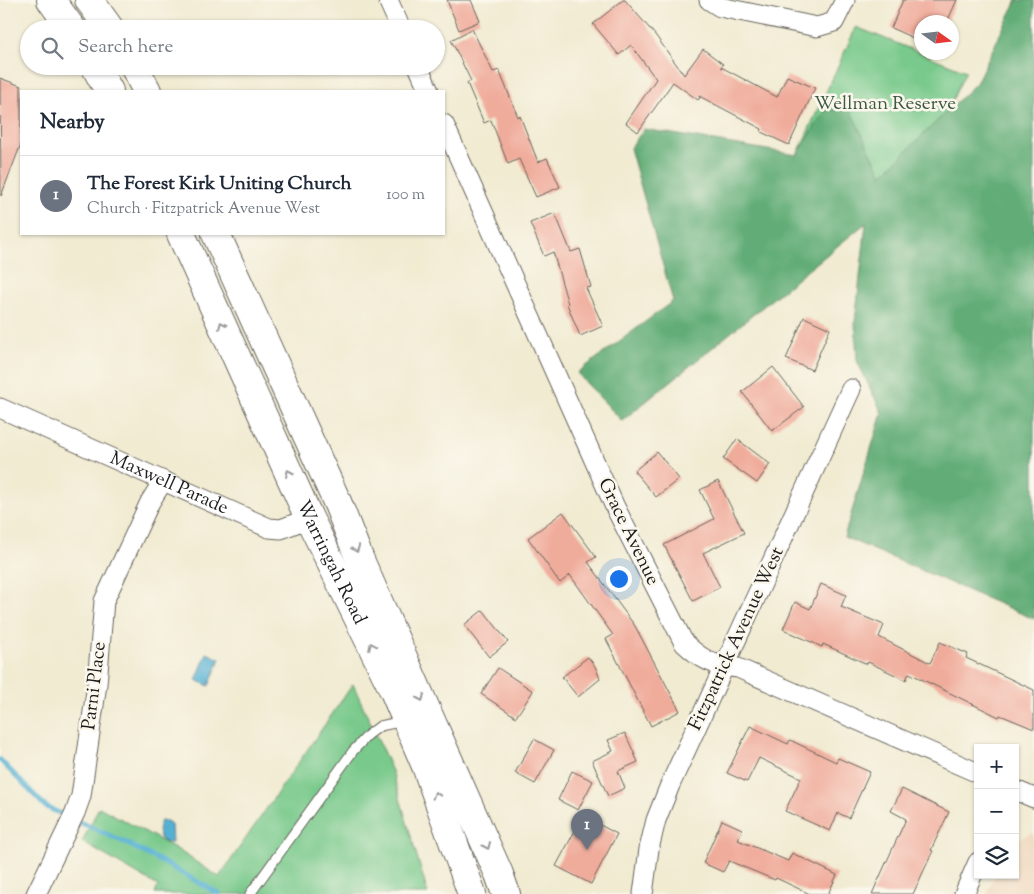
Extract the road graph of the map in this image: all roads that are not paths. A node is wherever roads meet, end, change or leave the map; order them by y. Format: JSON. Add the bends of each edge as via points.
{"nodes":[{"id":1,"x":51,"y":0,"type":"edge"},
{"id":2,"x":89,"y":0,"type":"edge"},
{"id":3,"x":388,"y":0,"type":"edge"},
{"id":4,"x":709,"y":0,"type":"edge"},
{"id":5,"x":846,"y":0,"type":"edge"},
{"id":6,"x":65,"y":20,"type":"edge"},
{"id":7,"x":103,"y":20,"type":"edge"},
{"id":8,"x":397,"y":20,"type":"edge"},
{"id":9,"x":100,"y":75,"type":"edge"},
{"id":10,"x":139,"y":75,"type":"edge"},
{"id":11,"x":422,"y":75,"type":"edge"},
{"id":12,"x":109,"y":90,"type":"edge"},
{"id":13,"x":146,"y":90,"type":"edge"},
{"id":14,"x":429,"y":90,"type":"edge"},
{"id":15,"x":445,"y":126,"type":"edge"},
{"id":16,"x":181,"y":235,"type":"edge"},
{"id":17,"x":216,"y":235,"type":"edge"},
{"id":18,"x":851,"y":389,"type":"dead end"},
{"id":19,"x":0,"y":408,"type":"edge"},
{"id":20,"x":163,"y":481,"type":"junction"},
{"id":21,"x":338,"y":504,"type":"junction"},
{"id":22,"x":309,"y":518,"type":"junction"},
{"id":23,"x":725,"y":667,"type":"junction"},
{"id":24,"x":406,"y":720,"type":"junction"},
{"id":25,"x":974,"y":772,"type":"edge"},
{"id":26,"x":1019,"y":792,"type":"edge"},
{"id":27,"x":1034,"y":798,"type":"edge"},
{"id":28,"x":974,"y":871,"type":"edge"},
{"id":29,"x":647,"y":893,"type":"edge"},
{"id":30,"x":36,"y":894,"type":"edge"},
{"id":31,"x":250,"y":894,"type":"edge"},
{"id":32,"x":472,"y":894,"type":"edge"},
{"id":33,"x":506,"y":894,"type":"edge"},
{"id":34,"x":964,"y":894,"type":"edge"}],
"edges":[{"from":1,"to":6,"type":"highway"},
{"from":2,"to":7,"type":"highway"},
{"from":3,"to":8,"type":"street"},
{"from":4,"to":5,"type":"street","via":[[720,7],[817,27],[834,22]]},
{"from":9,"to":12,"type":"highway"},
{"from":10,"to":13,"type":"highway"},
{"from":11,"to":14,"type":"street"},
{"from":15,"to":23,"type":"street","name":"Grace Avenue","via":[[615,507],[684,643],[700,658]]},
{"from":22,"to":16,"type":"highway","name":"Warringah Road","one_way":true},
{"from":17,"to":21,"type":"highway","name":"Warringah Road"},
{"from":18,"to":23,"type":"street","name":"Fitzpatrick Avenue West"},
{"from":19,"to":20,"type":"street","name":"Maxwell Parade"},
{"from":20,"to":22,"type":"street","name":"Maxwell Parade","via":[[269,528],[281,529]]},
{"from":20,"to":30,"type":"street","name":"Parni Place","via":[[104,601],[97,684],[81,796]]},
{"from":21,"to":22,"type":"highway","name":"Maxwell Parade"},
{"from":21,"to":33,"type":"highway","name":"Warringah Road","one_way":true},
{"from":24,"to":22,"type":"highway","name":"Warringah Road","one_way":true},
{"from":23,"to":25,"type":"street","name":"Grace Avenue","via":[[738,668]]},
{"from":23,"to":29,"type":"street","name":"Fitzpatrick Avenue West","via":[[656,820],[649,849]]},
{"from":24,"to":31,"type":"lane","via":[[380,726],[353,751]]},
{"from":32,"to":24,"type":"highway","name":"Warringah Road","one_way":true},
{"from":26,"to":27,"type":"street"},
{"from":28,"to":34,"type":"street"}]}
